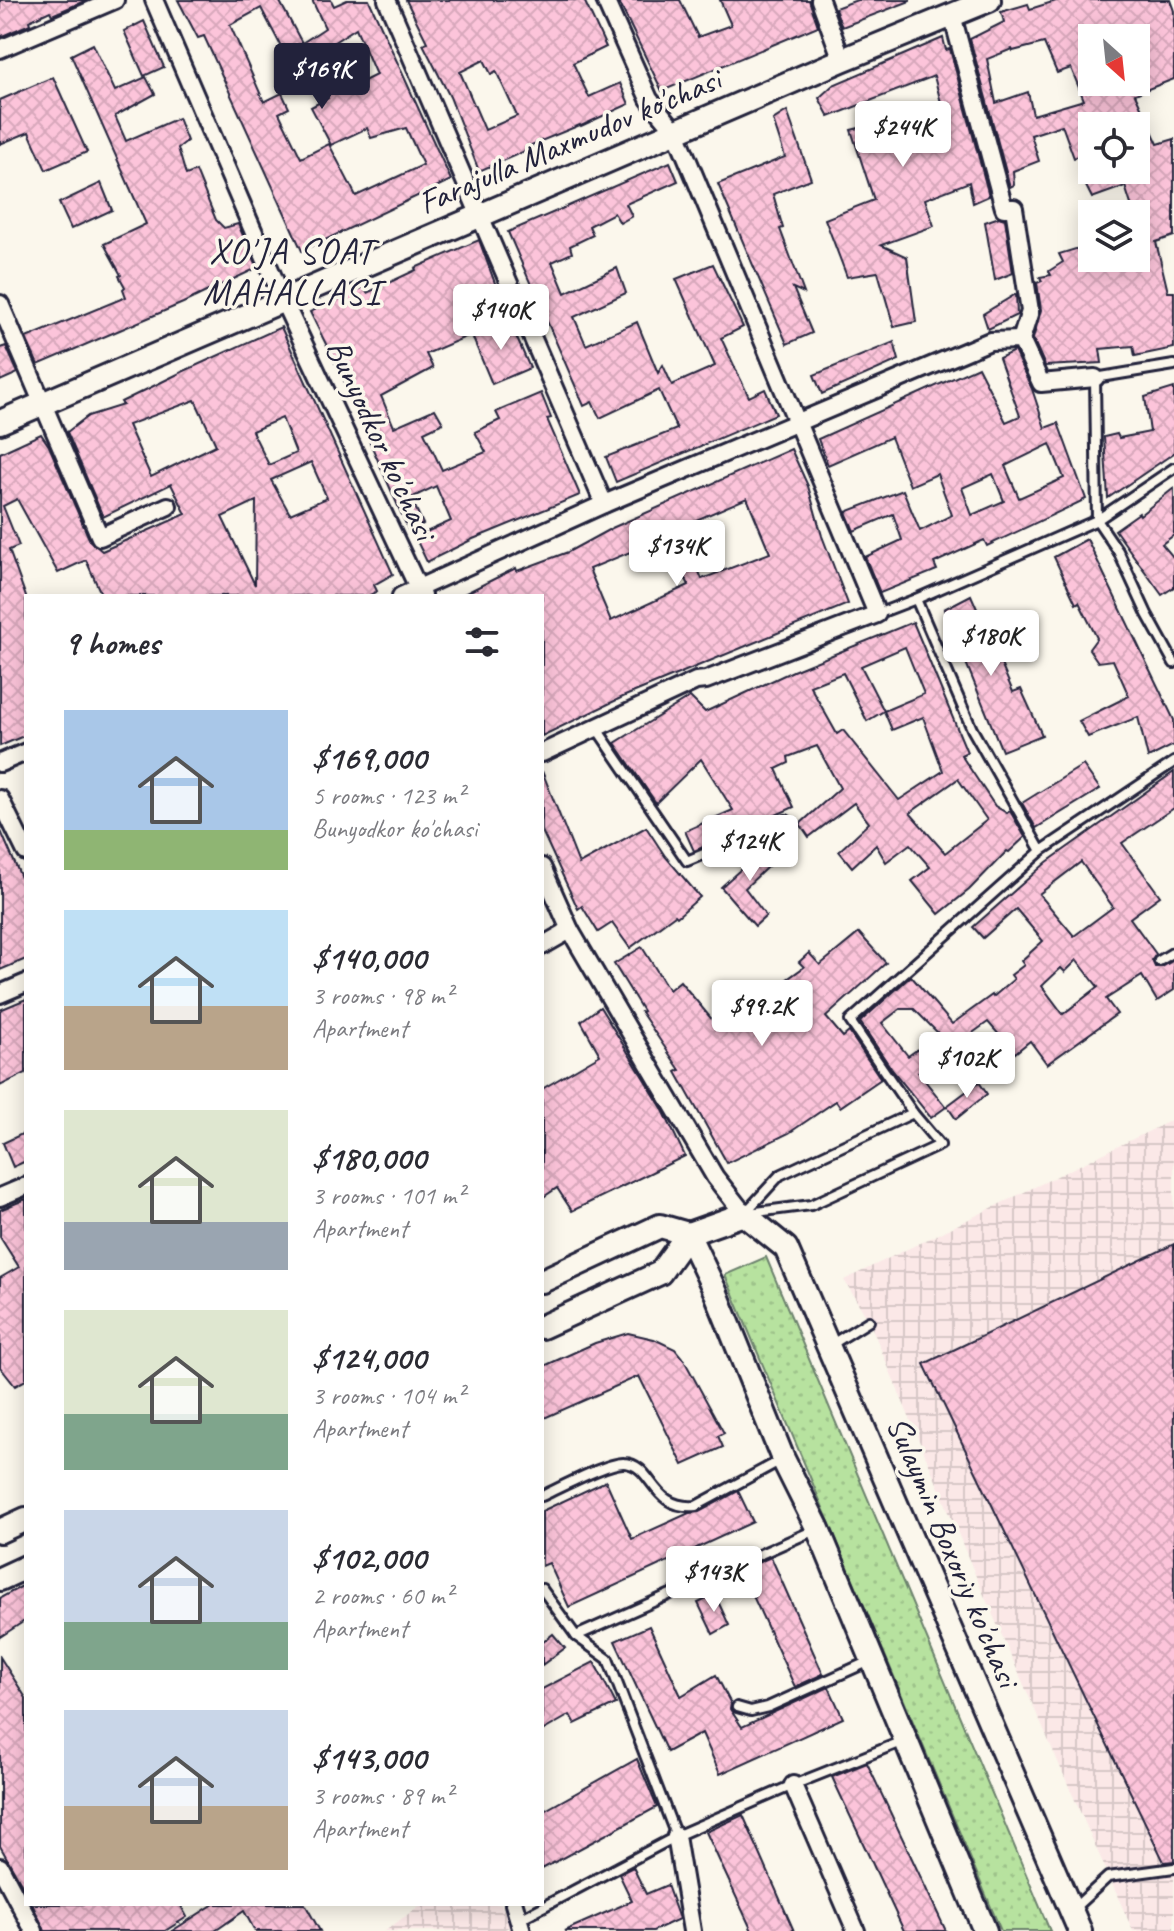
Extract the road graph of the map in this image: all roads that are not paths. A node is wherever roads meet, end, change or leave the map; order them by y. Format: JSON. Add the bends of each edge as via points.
{"nodes":[{"id":1,"x":115,"y":0,"type":"edge"},
{"id":2,"x":154,"y":0,"type":"edge"},
{"id":3,"x":387,"y":0,"type":"edge"},
{"id":4,"x":605,"y":0,"type":"edge"},
{"id":5,"x":820,"y":0,"type":"edge"},
{"id":6,"x":989,"y":0,"type":"edge"},
{"id":7,"x":952,"y":15,"type":"junction"},
{"id":8,"x":0,"y":49,"type":"edge"},
{"id":9,"x":842,"y":60,"type":"junction"},
{"id":10,"x":676,"y":132,"type":"junction"},
{"id":11,"x":481,"y":215,"type":"junction"},
{"id":12,"x":283,"y":300,"type":"junction"},
{"id":13,"x":0,"y":304,"type":"edge"},
{"id":14,"x":1021,"y":340,"type":"junction"},
{"id":15,"x":1174,"y":365,"type":"edge"},
{"id":16,"x":1095,"y":378,"type":"junction"},
{"id":17,"x":41,"y":404,"type":"junction"},
{"id":18,"x":0,"y":422,"type":"edge"},
{"id":19,"x":799,"y":423,"type":"junction"},
{"id":20,"x":1174,"y":468,"type":"edge"},
{"id":21,"x":604,"y":504,"type":"junction"},
{"id":22,"x":168,"y":506,"type":"dead end"},
{"id":23,"x":1097,"y":520,"type":"junction"},
{"id":24,"x":420,"y":592,"type":"edge"},
{"id":25,"x":916,"y":599,"type":"junction"},
{"id":26,"x":877,"y":614,"type":"junction"},
{"id":27,"x":1174,"y":663,"type":"edge"},
{"id":28,"x":597,"y":729,"type":"junction"},
{"id":29,"x":544,"y":752,"type":"edge"},
{"id":30,"x":24,"y":753,"type":"edge"},
{"id":31,"x":1174,"y":762,"type":"edge"},
{"id":32,"x":0,"y":763,"type":"edge"},
{"id":33,"x":0,"y":799,"type":"edge"},
{"id":34,"x":786,"y":820,"type":"dead end"},
{"id":35,"x":24,"y":848,"type":"edge"},
{"id":36,"x":1041,"y":851,"type":"junction"},
{"id":37,"x":544,"y":872,"type":"edge"},
{"id":38,"x":570,"y":930,"type":"junction"},
{"id":39,"x":544,"y":945,"type":"edge"},
{"id":40,"x":1174,"y":952,"type":"edge"},
{"id":41,"x":1159,"y":961,"type":"dead end"},
{"id":42,"x":24,"y":984,"type":"edge"},
{"id":43,"x":0,"y":994,"type":"edge"},
{"id":44,"x":913,"y":1113,"type":"junction"},
{"id":45,"x":24,"y":1187,"type":"edge"},
{"id":46,"x":0,"y":1197,"type":"edge"},
{"id":47,"x":744,"y":1214,"type":"junction"},
{"id":48,"x":688,"y":1234,"type":"junction"},
{"id":49,"x":544,"y":1280,"type":"edge"},
{"id":50,"x":869,"y":1321,"type":"dead end"},
{"id":51,"x":544,"y":1326,"type":"edge"},
{"id":52,"x":829,"y":1346,"type":"junction"},
{"id":53,"x":783,"y":1459,"type":"junction"},
{"id":54,"x":544,"y":1495,"type":"edge"},
{"id":55,"x":24,"y":1520,"type":"edge"},
{"id":56,"x":818,"y":1529,"type":"junction"},
{"id":57,"x":1,"y":1530,"type":"edge"},
{"id":58,"x":24,"y":1568,"type":"edge"},
{"id":59,"x":0,"y":1579,"type":"edge"},
{"id":60,"x":544,"y":1592,"type":"edge"},
{"id":61,"x":576,"y":1636,"type":"junction"},
{"id":62,"x":873,"y":1659,"type":"junction"},
{"id":63,"x":737,"y":1707,"type":"dead end"},
{"id":64,"x":906,"y":1739,"type":"junction"},
{"id":65,"x":793,"y":1785,"type":"junction"},
{"id":66,"x":676,"y":1836,"type":"junction"},
{"id":67,"x":0,"y":1867,"type":"edge"},
{"id":68,"x":1174,"y":1868,"type":"edge"},
{"id":69,"x":544,"y":1905,"type":"edge"},
{"id":70,"x":541,"y":1906,"type":"edge"},
{"id":71,"x":518,"y":1918,"type":"edge"},
{"id":72,"x":1076,"y":1921,"type":"edge"},
{"id":73,"x":34,"y":1931,"type":"edge"},
{"id":74,"x":692,"y":1931,"type":"edge"},
{"id":75,"x":856,"y":1931,"type":"edge"},
{"id":76,"x":985,"y":1931,"type":"edge"}],
"edges":[{"from":1,"to":8,"type":"street"},
{"from":2,"to":12,"type":"street","name":"Bunyodkor ko'chasi"},
{"from":3,"to":11,"type":"street"},
{"from":4,"to":10,"type":"street","via":[[649,99]]},
{"from":5,"to":9,"type":"street"},
{"from":6,"to":7,"type":"main road","name":"Farajulla Maxmudov ko'chasi"},
{"from":7,"to":9,"type":"main road","name":"Farajulla Maxmudov ko'chasi"},
{"from":7,"to":14,"type":"street","via":[[1004,208],[1014,208],[1030,311]]},
{"from":9,"to":10,"type":"main road","name":"Farajulla Maxmudov ko'chasi"},
{"from":10,"to":11,"type":"main road","name":"Farajulla Maxmudov ko'chasi"},
{"from":10,"to":19,"type":"street"},
{"from":11,"to":12,"type":"main road","name":"Farajulla Maxmudov ko'chasi"},
{"from":11,"to":21,"type":"street"},
{"from":12,"to":17,"type":"main road","name":"Farajulla Maxmudov ko'chasi"},
{"from":12,"to":24,"type":"street","name":"Bunyodkor ko'chasi"},
{"from":13,"to":17,"type":"street"},
{"from":14,"to":16,"type":"street","via":[[1041,383]]},
{"from":14,"to":19,"type":"street","via":[[990,341]]},
{"from":15,"to":16,"type":"lane"},
{"from":16,"to":23,"type":"lane"},
{"from":17,"to":18,"type":"main road","name":"Farajulla Maxmudov ko'chasi"},
{"from":17,"to":22,"type":"street","via":[[100,537]]},
{"from":19,"to":21,"type":"street"},
{"from":19,"to":26,"type":"street"},
{"from":20,"to":23,"type":"lane"},
{"from":21,"to":24,"type":"street"},
{"from":23,"to":25,"type":"lane"},
{"from":23,"to":27,"type":"lane"},
{"from":25,"to":26,"type":"lane"},
{"from":25,"to":36,"type":"lane","via":[[972,729]]},
{"from":26,"to":28,"type":"street","via":[[696,681]]},
{"from":28,"to":29,"type":"street"},
{"from":28,"to":34,"type":"lane","via":[[687,861]]},
{"from":30,"to":32,"type":"street"},
{"from":31,"to":36,"type":"lane"},
{"from":33,"to":35,"type":"street"},
{"from":36,"to":44,"type":"lane","via":[[850,1021]]},
{"from":37,"to":38,"type":"street"},
{"from":38,"to":39,"type":"street"},
{"from":38,"to":47,"type":"street","via":[[715,1177]]},
{"from":40,"to":41,"type":"lane"},
{"from":42,"to":43,"type":"street"},
{"from":44,"to":47,"type":"lane","via":[[780,1175]]},
{"from":44,"to":47,"type":"lane","via":[[940,1145],[811,1205]]},
{"from":45,"to":46,"type":"street"},
{"from":47,"to":48,"type":"main road"},
{"from":47,"to":52,"type":"main road","name":"Sulaymin Boxoriy ko'chasi","via":[[786,1248]]},
{"from":48,"to":49,"type":"main road","via":[[660,1226]]},
{"from":48,"to":51,"type":"main road","via":[[660,1273]]},
{"from":48,"to":53,"type":"main road"},
{"from":50,"to":52,"type":"lane"},
{"from":52,"to":72,"type":"main road","name":"Sulaymin Boxoriy ko'chasi"},
{"from":53,"to":54,"type":"lane","via":[[696,1506],[665,1500],[637,1467],[624,1462]]},
{"from":53,"to":56,"type":"main road"},
{"from":55,"to":57,"type":"main road"},
{"from":56,"to":61,"type":"lane"},
{"from":56,"to":62,"type":"main road"},
{"from":58,"to":59,"type":"main road"},
{"from":60,"to":61,"type":"lane"},
{"from":61,"to":66,"type":"lane","via":[[608,1659]]},
{"from":62,"to":63,"type":"lane","via":[[768,1707]]},
{"from":62,"to":64,"type":"main road"},
{"from":64,"to":65,"type":"lane"},
{"from":64,"to":76,"type":"main road"},
{"from":65,"to":66,"type":"lane"},
{"from":65,"to":75,"type":"street"},
{"from":66,"to":69,"type":"lane"},
{"from":66,"to":74,"type":"street"},
{"from":67,"to":73,"type":"street"},
{"from":68,"to":72,"type":"lane","via":[[1108,1877]]},
{"from":70,"to":71,"type":"lane"}]}
